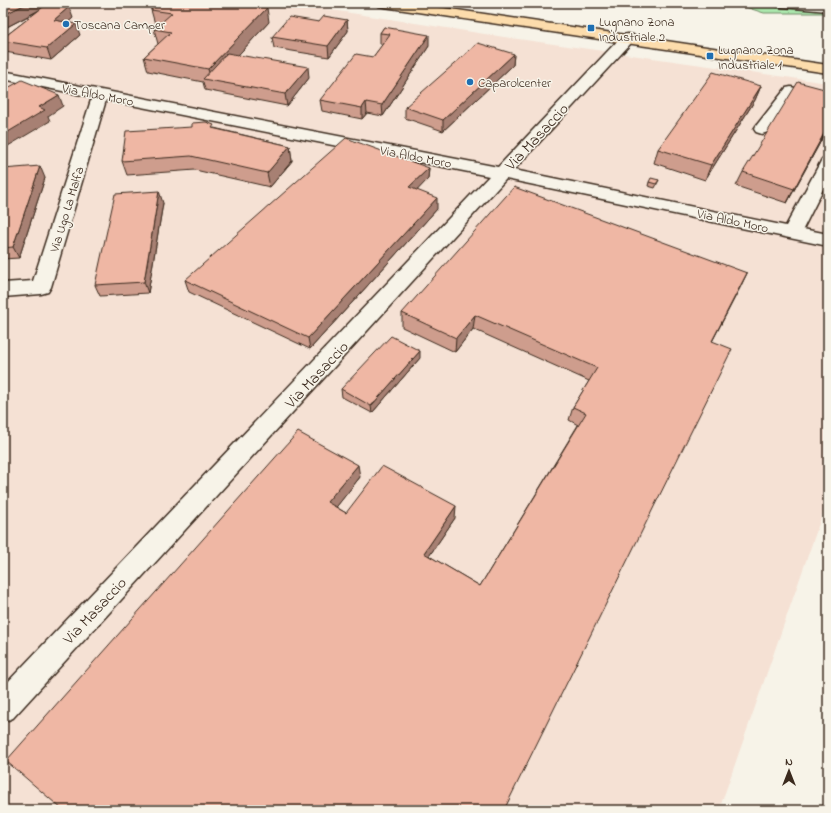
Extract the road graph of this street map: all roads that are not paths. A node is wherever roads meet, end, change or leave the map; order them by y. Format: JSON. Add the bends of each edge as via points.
{"nodes":[{"id":1,"x":384,"y":3,"type":"edge"},
{"id":2,"x":782,"y":3,"type":"edge"},
{"id":3,"x":828,"y":7,"type":"edge"},
{"id":4,"x":628,"y":38,"type":"junction"},
{"id":5,"x":828,"y":69,"type":"edge"},
{"id":6,"x":3,"y":75,"type":"edge"},
{"id":7,"x":100,"y":95,"type":"junction"},
{"id":8,"x":828,"y":101,"type":"edge"},
{"id":9,"x":762,"y":129,"type":"dead end"},
{"id":10,"x":828,"y":163,"type":"edge"},
{"id":11,"x":502,"y":173,"type":"junction"},
{"id":12,"x":792,"y":232,"type":"junction"},
{"id":13,"x":828,"y":240,"type":"edge"},
{"id":14,"x":3,"y":290,"type":"edge"},
{"id":15,"x":3,"y":708,"type":"edge"}],
"edges":[{"from":1,"to":4,"type":"main road"},
{"from":2,"to":3,"type":"street"},
{"from":4,"to":5,"type":"main road"},
{"from":4,"to":11,"type":"street","name":"Via Masaccio"},
{"from":6,"to":7,"type":"street","name":"Via Aldo Moro"},
{"from":7,"to":11,"type":"street","name":"Via Aldo Moro"},
{"from":7,"to":14,"type":"street","name":"Via Ugo La Malfa","via":[[41,286]]},
{"from":8,"to":9,"type":"street","via":[[791,91]]},
{"from":10,"to":12,"type":"street"},
{"from":11,"to":12,"type":"street","name":"Via Aldo Moro"},
{"from":11,"to":15,"type":"street","name":"Via Masaccio"},
{"from":12,"to":13,"type":"street","name":"Via Aldo Moro"}]}
